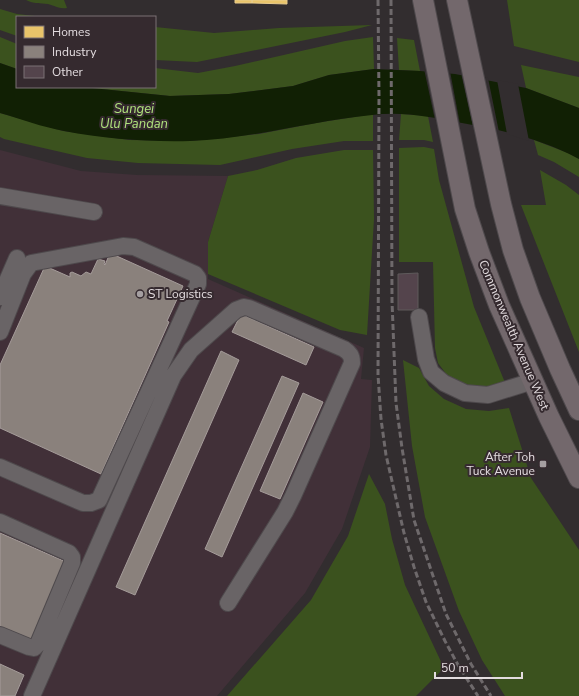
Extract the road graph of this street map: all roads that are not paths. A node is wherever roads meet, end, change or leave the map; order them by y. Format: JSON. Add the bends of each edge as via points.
{"nodes":[{"id":1,"x":423,"y":0,"type":"edge"},
{"id":2,"x":457,"y":0,"type":"edge"},
{"id":3,"x":0,"y":196,"type":"edge"},
{"id":4,"x":94,"y":212,"type":"dead end"},
{"id":5,"x":17,"y":258,"type":"dead end"},
{"id":6,"x":0,"y":296,"type":"edge"},
{"id":7,"x":419,"y":317,"type":"dead end"},
{"id":8,"x":0,"y":332,"type":"edge"},
{"id":9,"x":533,"y":381,"type":"junction"},
{"id":10,"x":579,"y":410,"type":"edge"},
{"id":11,"x":0,"y":466,"type":"edge"},
{"id":12,"x":579,"y":478,"type":"edge"},
{"id":13,"x":0,"y":522,"type":"edge"},
{"id":14,"x":228,"y":604,"type":"dead end"},
{"id":15,"x":0,"y":635,"type":"edge"},
{"id":16,"x":32,"y":696,"type":"edge"}],
"edges":[{"from":1,"to":9,"type":"main road","name":"Commonwealth Avenue West","via":[[465,209],[499,305]]},
{"from":2,"to":10,"type":"main road","via":[[513,250],[530,298]]},
{"from":3,"to":4,"type":"lane"},
{"from":5,"to":6,"type":"lane"},
{"from":7,"to":9,"type":"lane","via":[[426,359],[431,372],[444,383],[465,393],[488,395]]},
{"from":8,"to":11,"type":"lane","via":[[23,274],[31,263],[123,246],[134,247],[195,274],[198,278],[198,284],[99,500],[83,503]]},
{"from":9,"to":12,"type":"main road","name":"Commonwealth Avenue West"},
{"from":13,"to":15,"type":"lane","via":[[69,553],[72,557],[72,563],[38,644],[34,648],[29,647]]},
{"from":14,"to":16,"type":"lane","via":[[294,496],[352,363],[352,357],[344,349],[244,307],[236,310],[191,350],[173,376]]}]}
